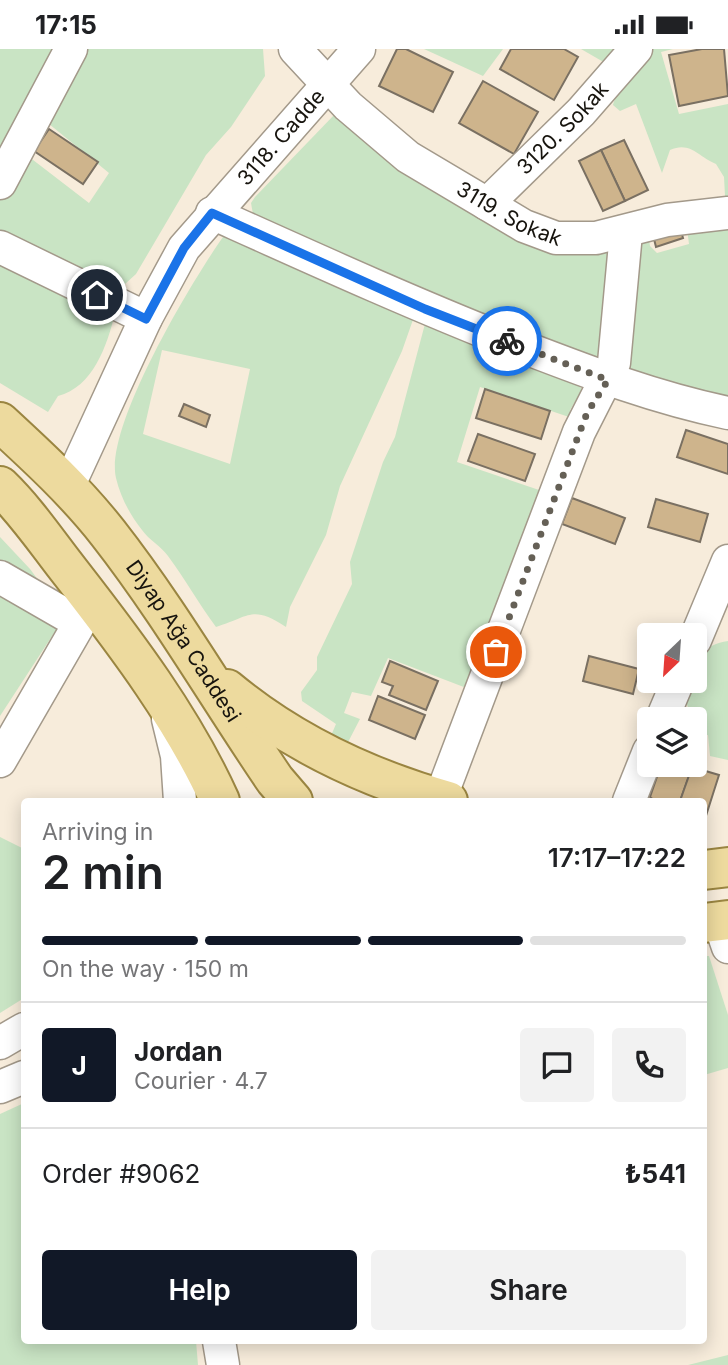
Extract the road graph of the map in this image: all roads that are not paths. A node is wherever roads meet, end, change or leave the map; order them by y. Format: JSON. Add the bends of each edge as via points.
{"nodes":[{"id":1,"x":71,"y":49,"type":"edge"},
{"id":2,"x":295,"y":49,"type":"edge"},
{"id":3,"x":359,"y":49,"type":"edge"},
{"id":4,"x":636,"y":49,"type":"edge"},
{"id":5,"x":327,"y":84,"type":"junction"},
{"id":6,"x":0,"y":183,"type":"edge"},
{"id":7,"x":486,"y":204,"type":"junction"},
{"id":8,"x":212,"y":213,"type":"junction"},
{"id":9,"x":728,"y":213,"type":"edge"},
{"id":10,"x":626,"y":233,"type":"junction"},
{"id":11,"x":0,"y":247,"type":"edge"},
{"id":12,"x":146,"y":319,"type":"junction"},
{"id":13,"x":608,"y":380,"type":"junction"},
{"id":14,"x":728,"y":413,"type":"edge"},
{"id":15,"x":0,"y":422,"type":"edge"},
{"id":16,"x":0,"y":486,"type":"edge"},
{"id":17,"x":68,"y":487,"type":"junction"},
{"id":18,"x":728,"y":561,"type":"edge"},
{"id":19,"x":0,"y":577,"type":"edge"},
{"id":20,"x":85,"y":611,"type":"junction"},
{"id":21,"x":709,"y":627,"type":"edge"},
{"id":22,"x":202,"y":669,"type":"junction"},
{"id":23,"x":162,"y":697,"type":"junction"},
{"id":24,"x":0,"y":761,"type":"edge"},
{"id":25,"x":639,"y":777,"type":"edge"},
{"id":26,"x":180,"y":798,"type":"edge"},
{"id":27,"x":219,"y":798,"type":"edge"},
{"id":28,"x":291,"y":798,"type":"edge"},
{"id":29,"x":438,"y":798,"type":"edge"},
{"id":30,"x":445,"y":798,"type":"edge"},
{"id":31,"x":630,"y":798,"type":"edge"},
{"id":32,"x":728,"y":867,"type":"edge"},
{"id":33,"x":707,"y":870,"type":"edge"},
{"id":34,"x":21,"y":1031,"type":"edge"},
{"id":35,"x":0,"y":1042,"type":"edge"},
{"id":36,"x":21,"y":1078,"type":"edge"},
{"id":37,"x":0,"y":1087,"type":"edge"},
{"id":38,"x":220,"y":1344,"type":"edge"},
{"id":39,"x":223,"y":1365,"type":"edge"}],
"edges":[{"from":1,"to":6,"type":"street"},
{"from":2,"to":5,"type":"street","name":"3119. Sokak"},
{"from":3,"to":5,"type":"street","name":"3118. Cadde"},
{"from":4,"to":7,"type":"street","name":"3120. Sokak","via":[[581,112]]},
{"from":5,"to":7,"type":"street","name":"3119. Sokak","via":[[408,156]]},
{"from":5,"to":8,"type":"street","name":"3118. Cadde"},
{"from":7,"to":10,"type":"street","name":"3119. Sokak","via":[[556,238]]},
{"from":8,"to":12,"type":"street","name":"3118. Cadde","via":[[184,248]]},
{"from":8,"to":13,"type":"street","via":[[425,309]]},
{"from":9,"to":10,"type":"street","name":"3119. Sokak","via":[[667,220]]},
{"from":10,"to":13,"type":"street","via":[[617,346]]},
{"from":11,"to":12,"type":"street"},
{"from":12,"to":17,"type":"street","name":"3118. Cadde"},
{"from":13,"to":14,"type":"street"},
{"from":13,"to":30,"type":"street","via":[[583,423]]},
{"from":15,"to":17,"type":"main road","name":"Diyap Ağa Caddesi"},
{"from":16,"to":20,"type":"main road","via":[[41,535]]},
{"from":17,"to":22,"type":"main road","name":"Diyap Ağa Caddesi","via":[[142,578]]},
{"from":18,"to":21,"type":"street"},
{"from":19,"to":20,"type":"street"},
{"from":20,"to":23,"type":"main road"},
{"from":20,"to":24,"type":"street"},
{"from":22,"to":28,"type":"main road","name":"Diyap Ağa Caddesi"},
{"from":22,"to":29,"type":"main road","via":[[282,731],[362,771]]},
{"from":23,"to":26,"type":"street","via":[[177,756]]},
{"from":23,"to":27,"type":"main road"},
{"from":25,"to":31,"type":"street"},
{"from":32,"to":33,"type":"main road"},
{"from":34,"to":35,"type":"street"},
{"from":36,"to":37,"type":"street"},
{"from":38,"to":39,"type":"street"}]}
